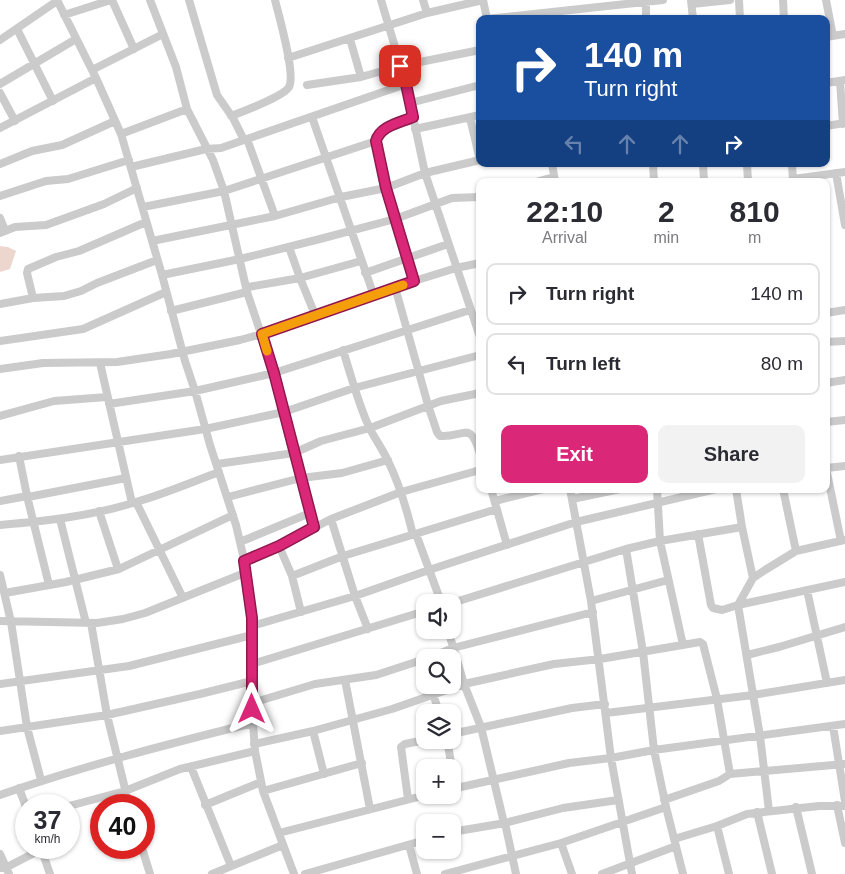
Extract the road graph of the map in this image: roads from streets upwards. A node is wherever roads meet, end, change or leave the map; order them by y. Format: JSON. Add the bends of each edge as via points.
{"nodes":[{"id":1,"x":112,"y":0,"type":"edge"},
{"id":2,"x":150,"y":0,"type":"edge"},
{"id":3,"x":189,"y":0,"type":"edge"},
{"id":4,"x":275,"y":0,"type":"edge"},
{"id":5,"x":381,"y":0,"type":"edge"},
{"id":6,"x":424,"y":0,"type":"edge"},
{"id":7,"x":483,"y":0,"type":"edge"},
{"id":8,"x":663,"y":0,"type":"edge"},
{"id":9,"x":730,"y":0,"type":"edge"},
{"id":10,"x":739,"y":0,"type":"edge"},
{"id":11,"x":783,"y":0,"type":"edge"},
{"id":12,"x":826,"y":0,"type":"edge"},
{"id":13,"x":57,"y":1,"type":"edge"},
{"id":14,"x":646,"y":2,"type":"junction"},
{"id":15,"x":692,"y":2,"type":"edge"},
{"id":16,"x":460,"y":3,"type":"edge"},
{"id":17,"x":619,"y":3,"type":"edge"},
{"id":18,"x":427,"y":12,"type":"junction"},
{"id":19,"x":64,"y":15,"type":"junction"},
{"id":20,"x":486,"y":15,"type":"edge"},
{"id":21,"x":563,"y":15,"type":"edge"},
{"id":22,"x":646,"y":15,"type":"edge"},
{"id":23,"x":693,"y":15,"type":"edge"},
{"id":24,"x":740,"y":15,"type":"edge"},
{"id":25,"x":784,"y":15,"type":"edge"},
{"id":26,"x":828,"y":15,"type":"edge"},
{"id":27,"x":389,"y":26,"type":"junction"},
{"id":28,"x":17,"y":28,"type":"junction"},
{"id":29,"x":163,"y":34,"type":"junction"},
{"id":30,"x":845,"y":34,"type":"edge"},
{"id":31,"x":830,"y":37,"type":"edge"},
{"id":32,"x":76,"y":39,"type":"junction"},
{"id":33,"x":350,"y":39,"type":"junction"},
{"id":34,"x":0,"y":40,"type":"edge"},
{"id":35,"x":134,"y":49,"type":"junction"},
{"id":36,"x":476,"y":51,"type":"edge"},
{"id":37,"x":288,"y":58,"type":"junction"},
{"id":38,"x":34,"y":64,"type":"junction"},
{"id":39,"x":400,"y":66,"type":"junction"},
{"id":40,"x":92,"y":70,"type":"junction"},
{"id":41,"x":361,"y":77,"type":"junction"},
{"id":42,"x":96,"y":78,"type":"junction"},
{"id":43,"x":842,"y":80,"type":"edge"},
{"id":44,"x":0,"y":84,"type":"edge"},
{"id":45,"x":406,"y":84,"type":"junction"},
{"id":46,"x":307,"y":85,"type":"dead end"},
{"id":47,"x":476,"y":86,"type":"edge"},
{"id":48,"x":0,"y":93,"type":"edge"},
{"id":49,"x":53,"y":101,"type":"junction"},
{"id":50,"x":410,"y":103,"type":"junction"},
{"id":51,"x":187,"y":109,"type":"junction"},
{"id":52,"x":231,"y":116,"type":"junction"},
{"id":53,"x":476,"y":116,"type":"edge"},
{"id":54,"x":312,"y":117,"type":"junction"},
{"id":55,"x":413,"y":117,"type":"junction"},
{"id":56,"x":470,"y":118,"type":"junction"},
{"id":57,"x":15,"y":121,"type":"junction"},
{"id":58,"x":115,"y":121,"type":"junction"},
{"id":59,"x":844,"y":124,"type":"edge"},
{"id":60,"x":830,"y":126,"type":"edge"},
{"id":61,"x":0,"y":128,"type":"edge"},
{"id":62,"x":415,"y":129,"type":"junction"},
{"id":63,"x":121,"y":134,"type":"junction"},
{"id":64,"x":245,"y":139,"type":"junction"},
{"id":65,"x":376,"y":141,"type":"junction"},
{"id":66,"x":476,"y":143,"type":"edge"},
{"id":67,"x":206,"y":149,"type":"junction"},
{"id":68,"x":327,"y":157,"type":"junction"},
{"id":69,"x":476,"y":161,"type":"edge"},
{"id":70,"x":130,"y":163,"type":"junction"},
{"id":71,"x":0,"y":164,"type":"edge"},
{"id":72,"x":845,"y":172,"type":"edge"},
{"id":73,"x":425,"y":173,"type":"junction"},
{"id":74,"x":836,"y":174,"type":"junction"},
{"id":75,"x":262,"y":178,"type":"junction"},
{"id":76,"x":807,"y":178,"type":"edge"},
{"id":77,"x":138,"y":188,"type":"junction"},
{"id":78,"x":386,"y":188,"type":"junction"},
{"id":79,"x":224,"y":191,"type":"junction"},
{"id":80,"x":0,"y":196,"type":"edge"},
{"id":81,"x":341,"y":197,"type":"junction"},
{"id":82,"x":476,"y":197,"type":"edge"},
{"id":83,"x":434,"y":204,"type":"junction"},
{"id":84,"x":143,"y":207,"type":"junction"},
{"id":85,"x":275,"y":216,"type":"junction"},
{"id":86,"x":0,"y":218,"type":"edge"},
{"id":87,"x":395,"y":219,"type":"junction"},
{"id":88,"x":146,"y":222,"type":"junction"},
{"id":89,"x":231,"y":224,"type":"junction"},
{"id":90,"x":845,"y":225,"type":"edge"},
{"id":91,"x":352,"y":230,"type":"junction"},
{"id":92,"x":3,"y":231,"type":"edge"},
{"id":93,"x":152,"y":241,"type":"junction"},
{"id":94,"x":448,"y":244,"type":"junction"},
{"id":95,"x":289,"y":247,"type":"junction"},
{"id":96,"x":240,"y":259,"type":"junction"},
{"id":97,"x":408,"y":259,"type":"junction"},
{"id":98,"x":157,"y":260,"type":"junction"},
{"id":99,"x":361,"y":261,"type":"junction"},
{"id":100,"x":476,"y":264,"type":"edge"},
{"id":101,"x":456,"y":268,"type":"junction"},
{"id":102,"x":365,"y":273,"type":"junction"},
{"id":103,"x":162,"y":275,"type":"junction"},
{"id":104,"x":300,"y":278,"type":"junction"},
{"id":105,"x":414,"y":281,"type":"junction"},
{"id":106,"x":395,"y":287,"type":"junction"},
{"id":107,"x":166,"y":292,"type":"junction"},
{"id":108,"x":247,"y":292,"type":"junction"},
{"id":109,"x":374,"y":296,"type":"junction"},
{"id":110,"x":33,"y":298,"type":"junction"},
{"id":111,"x":0,"y":304,"type":"edge"},
{"id":112,"x":470,"y":310,"type":"junction"},
{"id":113,"x":845,"y":310,"type":"edge"},
{"id":114,"x":171,"y":311,"type":"junction"},
{"id":115,"x":830,"y":312,"type":"edge"},
{"id":116,"x":316,"y":317,"type":"junction"},
{"id":117,"x":476,"y":324,"type":"edge"},
{"id":118,"x":407,"y":331,"type":"junction"},
{"id":119,"x":262,"y":334,"type":"junction"},
{"id":120,"x":0,"y":341,"type":"edge"},
{"id":121,"x":845,"y":341,"type":"edge"},
{"id":122,"x":830,"y":342,"type":"edge"},
{"id":123,"x":343,"y":350,"type":"junction"},
{"id":124,"x":182,"y":351,"type":"junction"},
{"id":125,"x":476,"y":356,"type":"edge"},
{"id":126,"x":100,"y":363,"type":"junction"},
{"id":127,"x":0,"y":369,"type":"edge"},
{"id":128,"x":418,"y":371,"type":"junction"},
{"id":129,"x":274,"y":373,"type":"junction"},
{"id":130,"x":845,"y":380,"type":"edge"},
{"id":131,"x":830,"y":382,"type":"edge"},
{"id":132,"x":354,"y":388,"type":"junction"},
{"id":133,"x":195,"y":391,"type":"junction"},
{"id":134,"x":476,"y":394,"type":"edge"},
{"id":135,"x":108,"y":400,"type":"junction"},
{"id":136,"x":428,"y":405,"type":"junction"},
{"id":137,"x":284,"y":412,"type":"junction"},
{"id":138,"x":0,"y":416,"type":"edge"},
{"id":139,"x":845,"y":420,"type":"edge"},
{"id":140,"x":830,"y":422,"type":"edge"},
{"id":141,"x":370,"y":428,"type":"junction"},
{"id":142,"x":205,"y":429,"type":"junction"},
{"id":143,"x":476,"y":439,"type":"edge"},
{"id":144,"x":118,"y":442,"type":"junction"},
{"id":145,"x":294,"y":453,"type":"junction"},
{"id":146,"x":19,"y":456,"type":"junction"},
{"id":147,"x":0,"y":460,"type":"edge"},
{"id":148,"x":388,"y":460,"type":"junction"},
{"id":149,"x":217,"y":464,"type":"junction"},
{"id":150,"x":845,"y":466,"type":"edge"},
{"id":151,"x":830,"y":468,"type":"edge"},
{"id":152,"x":476,"y":471,"type":"edge"},
{"id":153,"x":219,"y":472,"type":"junction"},
{"id":154,"x":126,"y":478,"type":"junction"},
{"id":155,"x":301,"y":478,"type":"junction"},
{"id":156,"x":830,"y":485,"type":"edge"},
{"id":157,"x":401,"y":492,"type":"junction"},
{"id":158,"x":492,"y":493,"type":"edge"},
{"id":159,"x":531,"y":493,"type":"edge"},
{"id":160,"x":571,"y":493,"type":"edge"},
{"id":161,"x":599,"y":493,"type":"edge"},
{"id":162,"x":657,"y":493,"type":"edge"},
{"id":163,"x":691,"y":493,"type":"edge"},
{"id":164,"x":737,"y":493,"type":"edge"},
{"id":165,"x":785,"y":493,"type":"edge"},
{"id":166,"x":27,"y":497,"type":"junction"},
{"id":167,"x":228,"y":497,"type":"junction"},
{"id":168,"x":572,"y":498,"type":"junction"},
{"id":169,"x":0,"y":501,"type":"edge"},
{"id":170,"x":657,"y":502,"type":"junction"},
{"id":171,"x":134,"y":503,"type":"junction"},
{"id":172,"x":496,"y":505,"type":"junction"},
{"id":173,"x":99,"y":512,"type":"junction"},
{"id":174,"x":310,"y":513,"type":"junction"},
{"id":175,"x":233,"y":514,"type":"junction"},
{"id":176,"x":60,"y":519,"type":"junction"},
{"id":177,"x":331,"y":519,"type":"junction"},
{"id":178,"x":34,"y":522,"type":"junction"},
{"id":179,"x":576,"y":522,"type":"junction"},
{"id":180,"x":0,"y":525,"type":"edge"},
{"id":181,"x":314,"y":527,"type":"junction"},
{"id":182,"x":742,"y":527,"type":"junction"},
{"id":183,"x":414,"y":534,"type":"junction"},
{"id":184,"x":698,"y":534,"type":"junction"},
{"id":185,"x":843,"y":540,"type":"edge"},
{"id":186,"x":660,"y":541,"type":"junction"},
{"id":187,"x":240,"y":542,"type":"junction"},
{"id":188,"x":506,"y":545,"type":"junction"},
{"id":189,"x":279,"y":546,"type":"junction"},
{"id":190,"x":626,"y":549,"type":"junction"},
{"id":191,"x":159,"y":550,"type":"junction"},
{"id":192,"x":796,"y":551,"type":"junction"},
{"id":193,"x":344,"y":556,"type":"junction"},
{"id":194,"x":244,"y":561,"type":"junction"},
{"id":195,"x":584,"y":562,"type":"junction"},
{"id":196,"x":118,"y":569,"type":"junction"},
{"id":197,"x":429,"y":570,"type":"junction"},
{"id":198,"x":246,"y":572,"type":"junction"},
{"id":199,"x":0,"y":574,"type":"edge"},
{"id":200,"x":292,"y":576,"type":"junction"},
{"id":201,"x":754,"y":578,"type":"junction"},
{"id":202,"x":76,"y":580,"type":"junction"},
{"id":203,"x":668,"y":580,"type":"junction"},
{"id":204,"x":845,"y":582,"type":"edge"},
{"id":205,"x":49,"y":585,"type":"junction"},
{"id":206,"x":632,"y":590,"type":"junction"},
{"id":207,"x":807,"y":590,"type":"junction"},
{"id":208,"x":5,"y":594,"type":"junction"},
{"id":209,"x":438,"y":594,"type":"edge"},
{"id":210,"x":355,"y":596,"type":"junction"},
{"id":211,"x":183,"y":598,"type":"junction"},
{"id":212,"x":461,"y":600,"type":"edge"},
{"id":213,"x":591,"y":601,"type":"junction"},
{"id":214,"x":738,"y":605,"type":"junction"},
{"id":215,"x":301,"y":612,"type":"junction"},
{"id":216,"x":593,"y":612,"type":"junction"},
{"id":217,"x":416,"y":614,"type":"edge"},
{"id":218,"x":0,"y":621,"type":"edge"},
{"id":219,"x":10,"y":622,"type":"junction"},
{"id":220,"x":88,"y":623,"type":"junction"},
{"id":221,"x":252,"y":626,"type":"junction"},
{"id":222,"x":845,"y":627,"type":"edge"},
{"id":223,"x":368,"y":629,"type":"junction"},
{"id":224,"x":252,"y":635,"type":"junction"},
{"id":225,"x":816,"y":636,"type":"junction"},
{"id":226,"x":450,"y":639,"type":"edge"},
{"id":227,"x":683,"y":645,"type":"junction"},
{"id":228,"x":453,"y":648,"type":"junction"},
{"id":229,"x":643,"y":652,"type":"junction"},
{"id":230,"x":747,"y":655,"type":"junction"},
{"id":231,"x":600,"y":659,"type":"junction"},
{"id":232,"x":416,"y":662,"type":"edge"},
{"id":233,"x":252,"y":664,"type":"junction"},
{"id":234,"x":98,"y":670,"type":"junction"},
{"id":235,"x":345,"y":680,"type":"junction"},
{"id":236,"x":845,"y":680,"type":"edge"},
{"id":237,"x":20,"y":681,"type":"junction"},
{"id":238,"x":252,"y":681,"type":"junction"},
{"id":239,"x":827,"y":683,"type":"junction"},
{"id":240,"x":0,"y":684,"type":"edge"},
{"id":241,"x":464,"y":684,"type":"junction"},
{"id":242,"x":461,"y":685,"type":"edge"},
{"id":243,"x":433,"y":694,"type":"joint"},
{"id":244,"x":753,"y":695,"type":"junction"},
{"id":245,"x":717,"y":699,"type":"junction"},
{"id":246,"x":252,"y":703,"type":"junction"},
{"id":247,"x":436,"y":704,"type":"edge"},
{"id":248,"x":605,"y":704,"type":"junction"},
{"id":249,"x":648,"y":708,"type":"junction"},
{"id":250,"x":606,"y":713,"type":"junction"},
{"id":251,"x":106,"y":715,"type":"junction"},
{"id":252,"x":354,"y":719,"type":"junction"},
{"id":253,"x":253,"y":723,"type":"junction"},
{"id":254,"x":845,"y":724,"type":"edge"},
{"id":255,"x":833,"y":726,"type":"junction"},
{"id":256,"x":27,"y":727,"type":"junction"},
{"id":257,"x":481,"y":727,"type":"junction"},
{"id":258,"x":0,"y":731,"type":"edge"},
{"id":259,"x":313,"y":731,"type":"junction"},
{"id":260,"x":461,"y":732,"type":"edge"},
{"id":261,"x":760,"y":736,"type":"junction"},
{"id":262,"x":724,"y":740,"type":"junction"},
{"id":263,"x":416,"y":742,"type":"edge"},
{"id":264,"x":254,"y":747,"type":"junction"},
{"id":265,"x":654,"y":750,"type":"junction"},
{"id":266,"x":612,"y":758,"type":"junction"},
{"id":267,"x":117,"y":759,"type":"junction"},
{"id":268,"x":362,"y":763,"type":"junction"},
{"id":269,"x":842,"y":764,"type":"edge"},
{"id":270,"x":191,"y":767,"type":"junction"},
{"id":271,"x":763,"y":770,"type":"junction"},
{"id":272,"x":324,"y":774,"type":"junction"},
{"id":273,"x":730,"y":774,"type":"junction"},
{"id":274,"x":41,"y":780,"type":"junction"},
{"id":275,"x":495,"y":780,"type":"junction"},
{"id":276,"x":261,"y":782,"type":"junction"},
{"id":277,"x":461,"y":787,"type":"edge"},
{"id":278,"x":19,"y":788,"type":"junction"},
{"id":279,"x":124,"y":791,"type":"junction"},
{"id":280,"x":264,"y":791,"type":"junction"},
{"id":281,"x":21,"y":794,"type":"edge"},
{"id":282,"x":125,"y":794,"type":"edge"},
{"id":283,"x":0,"y":795,"type":"edge"},
{"id":284,"x":416,"y":797,"type":"edge"},
{"id":285,"x":408,"y":799,"type":"junction"},
{"id":286,"x":618,"y":800,"type":"junction"},
{"id":287,"x":845,"y":801,"type":"edge"},
{"id":288,"x":80,"y":803,"type":"edge"},
{"id":289,"x":665,"y":804,"type":"junction"},
{"id":290,"x":205,"y":805,"type":"junction"},
{"id":291,"x":841,"y":805,"type":"edge"},
{"id":292,"x":796,"y":808,"type":"junction"},
{"id":293,"x":370,"y":809,"type":"junction"},
{"id":294,"x":769,"y":811,"type":"junction"},
{"id":295,"x":757,"y":812,"type":"junction"},
{"id":296,"x":622,"y":822,"type":"junction"},
{"id":297,"x":505,"y":823,"type":"junction"},
{"id":298,"x":716,"y":826,"type":"junction"},
{"id":299,"x":461,"y":830,"type":"edge"},
{"id":300,"x":279,"y":833,"type":"junction"},
{"id":301,"x":416,"y":842,"type":"edge"},
{"id":302,"x":561,"y":842,"type":"junction"},
{"id":303,"x":675,"y":842,"type":"junction"},
{"id":304,"x":845,"y":843,"type":"edge"},
{"id":305,"x":409,"y":844,"type":"junction"},
{"id":306,"x":283,"y":845,"type":"junction"},
{"id":307,"x":0,"y":854,"type":"edge"},
{"id":308,"x":512,"y":856,"type":"junction"},
{"id":309,"x":24,"y":859,"type":"edge"},
{"id":310,"x":45,"y":859,"type":"edge"},
{"id":311,"x":145,"y":859,"type":"edge"},
{"id":312,"x":630,"y":862,"type":"junction"},
{"id":313,"x":230,"y":869,"type":"edge"},
{"id":314,"x":5,"y":870,"type":"edge"},
{"id":315,"x":50,"y":874,"type":"edge"},
{"id":316,"x":150,"y":874,"type":"edge"},
{"id":317,"x":212,"y":874,"type":"edge"},
{"id":318,"x":294,"y":874,"type":"edge"},
{"id":319,"x":305,"y":874,"type":"edge"},
{"id":320,"x":417,"y":874,"type":"edge"},
{"id":321,"x":445,"y":874,"type":"edge"},
{"id":322,"x":516,"y":874,"type":"edge"},
{"id":323,"x":572,"y":874,"type":"edge"},
{"id":324,"x":602,"y":874,"type":"edge"},
{"id":325,"x":632,"y":874,"type":"edge"},
{"id":326,"x":683,"y":874,"type":"edge"},
{"id":327,"x":729,"y":874,"type":"edge"},
{"id":328,"x":772,"y":874,"type":"edge"},
{"id":329,"x":812,"y":874,"type":"edge"}],
"edges":[{"from":1,"to":19,"type":"street"},
{"from":1,"to":35,"type":"street"},
{"from":2,"to":29,"type":"street"},
{"from":3,"to":52,"type":"street","via":[[217,95]]},
{"from":4,"to":37,"type":"street"},
{"from":5,"to":27,"type":"street"},
{"from":6,"to":18,"type":"street"},
{"from":7,"to":16,"type":"street"},
{"from":7,"to":20,"type":"street"},
{"from":8,"to":14,"type":"street"},
{"from":9,"to":15,"type":"street"},
{"from":10,"to":24,"type":"street"},
{"from":11,"to":25,"type":"street"},
{"from":12,"to":26,"type":"street"},
{"from":13,"to":19,"type":"street"},
{"from":13,"to":28,"type":"street"},
{"from":14,"to":17,"type":"street"},
{"from":14,"to":22,"type":"street"},
{"from":15,"to":23,"type":"street"},
{"from":16,"to":18,"type":"street"},
{"from":17,"to":21,"type":"street"},
{"from":18,"to":27,"type":"street"},
{"from":19,"to":32,"type":"street"},
{"from":27,"to":33,"type":"street"},
{"from":27,"to":39,"type":"street"},
{"from":28,"to":34,"type":"street"},
{"from":28,"to":38,"type":"street"},
{"from":29,"to":35,"type":"street"},
{"from":29,"to":51,"type":"street"},
{"from":30,"to":31,"type":"street"},
{"from":32,"to":38,"type":"street"},
{"from":32,"to":40,"type":"street"},
{"from":33,"to":37,"type":"street"},
{"from":33,"to":41,"type":"street"},
{"from":35,"to":40,"type":"street"},
{"from":36,"to":39,"type":"street"},
{"from":37,"to":52,"type":"street","via":[[290,87]]},
{"from":38,"to":44,"type":"street"},
{"from":38,"to":49,"type":"street"},
{"from":39,"to":41,"type":"street"},
{"from":39,"to":45,"type":"street"},
{"from":40,"to":42,"type":"street"},
{"from":41,"to":46,"type":"street"},
{"from":42,"to":49,"type":"street"},
{"from":42,"to":58,"type":"street"},
{"from":43,"to":59,"type":"street"},
{"from":45,"to":50,"type":"street"},
{"from":45,"to":54,"type":"street"},
{"from":47,"to":50,"type":"street"},
{"from":48,"to":57,"type":"street"},
{"from":49,"to":57,"type":"street"},
{"from":50,"to":55,"type":"street"},
{"from":51,"to":63,"type":"street"},
{"from":51,"to":67,"type":"street"},
{"from":52,"to":64,"type":"street"},
{"from":53,"to":56,"type":"street"},
{"from":54,"to":64,"type":"street"},
{"from":54,"to":68,"type":"street"},
{"from":55,"to":62,"type":"street"},
{"from":55,"to":65,"type":"street","via":[[382,130]]},
{"from":56,"to":62,"type":"street"},
{"from":56,"to":66,"type":"street"},
{"from":57,"to":61,"type":"street"},
{"from":58,"to":63,"type":"street"},
{"from":58,"to":71,"type":"street","via":[[62,145],[32,151]]},
{"from":59,"to":60,"type":"street"},
{"from":62,"to":73,"type":"street"},
{"from":63,"to":70,"type":"street"},
{"from":64,"to":67,"type":"street","via":[[221,148]]},
{"from":64,"to":75,"type":"street"},
{"from":65,"to":68,"type":"street"},
{"from":65,"to":78,"type":"street"},
{"from":67,"to":70,"type":"street"},
{"from":67,"to":79,"type":"street"},
{"from":68,"to":75,"type":"street"},
{"from":68,"to":81,"type":"street"},
{"from":69,"to":73,"type":"street"},
{"from":70,"to":77,"type":"street"},
{"from":70,"to":80,"type":"street","via":[[68,179],[46,181]]},
{"from":72,"to":74,"type":"street"},
{"from":73,"to":78,"type":"street"},
{"from":73,"to":83,"type":"street"},
{"from":74,"to":76,"type":"street"},
{"from":74,"to":90,"type":"street"},
{"from":75,"to":79,"type":"street"},
{"from":75,"to":85,"type":"street"},
{"from":77,"to":84,"type":"street"},
{"from":77,"to":92,"type":"street","via":[[46,225]]},
{"from":78,"to":81,"type":"street"},
{"from":78,"to":87,"type":"street"},
{"from":79,"to":84,"type":"street"},
{"from":79,"to":89,"type":"street"},
{"from":81,"to":85,"type":"street"},
{"from":81,"to":91,"type":"street"},
{"from":82,"to":83,"type":"street","via":[[452,198]]},
{"from":83,"to":87,"type":"street"},
{"from":83,"to":94,"type":"street"},
{"from":84,"to":88,"type":"street"},
{"from":85,"to":89,"type":"street"},
{"from":86,"to":92,"type":"street"},
{"from":87,"to":91,"type":"street"},
{"from":87,"to":97,"type":"street"},
{"from":88,"to":93,"type":"street"},
{"from":88,"to":110,"type":"street","via":[[28,269],[26,273]]},
{"from":89,"to":93,"type":"street"},
{"from":89,"to":96,"type":"street"},
{"from":91,"to":95,"type":"street"},
{"from":91,"to":99,"type":"street"},
{"from":93,"to":98,"type":"street"},
{"from":94,"to":97,"type":"street"},
{"from":94,"to":101,"type":"street"},
{"from":95,"to":96,"type":"street"},
{"from":95,"to":104,"type":"street"},
{"from":96,"to":103,"type":"street"},
{"from":96,"to":108,"type":"street"},
{"from":97,"to":102,"type":"street"},
{"from":97,"to":105,"type":"street"},
{"from":98,"to":103,"type":"street"},
{"from":98,"to":110,"type":"street","via":[[81,291]]},
{"from":99,"to":102,"type":"street"},
{"from":99,"to":104,"type":"street"},
{"from":100,"to":101,"type":"street"},
{"from":101,"to":105,"type":"street"},
{"from":101,"to":112,"type":"street"},
{"from":102,"to":109,"type":"street"},
{"from":103,"to":107,"type":"street"},
{"from":104,"to":108,"type":"street","via":[[248,287]]},
{"from":104,"to":116,"type":"street"},
{"from":105,"to":106,"type":"street"},
{"from":106,"to":109,"type":"street"},
{"from":106,"to":118,"type":"street"},
{"from":107,"to":114,"type":"street"},
{"from":107,"to":120,"type":"street","via":[[83,329]]},
{"from":108,"to":114,"type":"street"},
{"from":108,"to":119,"type":"street"},
{"from":109,"to":116,"type":"street"},
{"from":110,"to":111,"type":"street"},
{"from":112,"to":117,"type":"street"},
{"from":112,"to":118,"type":"street"},
{"from":113,"to":115,"type":"street"},
{"from":114,"to":124,"type":"street"},
{"from":116,"to":119,"type":"street"},
{"from":118,"to":123,"type":"street"},
{"from":118,"to":128,"type":"street"},
{"from":119,"to":124,"type":"street"},
{"from":119,"to":129,"type":"street"},
{"from":121,"to":122,"type":"street"},
{"from":123,"to":129,"type":"street"},
{"from":123,"to":132,"type":"street"},
{"from":124,"to":126,"type":"street"},
{"from":124,"to":133,"type":"street"},
{"from":125,"to":128,"type":"street"},
{"from":126,"to":127,"type":"street","via":[[43,363]]},
{"from":126,"to":135,"type":"street"},
{"from":128,"to":132,"type":"street"},
{"from":128,"to":136,"type":"street"},
{"from":129,"to":133,"type":"street"},
{"from":129,"to":137,"type":"street"},
{"from":130,"to":131,"type":"street"},
{"from":132,"to":137,"type":"street"},
{"from":132,"to":141,"type":"street"},
{"from":133,"to":135,"type":"street"},
{"from":133,"to":142,"type":"street"},
{"from":134,"to":136,"type":"street"},
{"from":135,"to":138,"type":"street","via":[[54,402]]},
{"from":135,"to":144,"type":"street"},
{"from":136,"to":141,"type":"street"},
{"from":136,"to":143,"type":"street","via":[[440,436],[458,433],[470,434]]},
{"from":137,"to":142,"type":"street"},
{"from":137,"to":145,"type":"street"},
{"from":139,"to":140,"type":"street"},
{"from":141,"to":145,"type":"street","via":[[321,441]]},
{"from":141,"to":148,"type":"street"},
{"from":142,"to":144,"type":"street"},
{"from":142,"to":149,"type":"street"},
{"from":144,"to":146,"type":"street"},
{"from":144,"to":154,"type":"street"},
{"from":145,"to":149,"type":"street"},
{"from":145,"to":155,"type":"street"},
{"from":146,"to":147,"type":"street"},
{"from":146,"to":166,"type":"street"},
{"from":148,"to":155,"type":"street","via":[[342,473]]},
{"from":148,"to":157,"type":"street"},
{"from":149,"to":153,"type":"street"},
{"from":150,"to":151,"type":"street"},
{"from":152,"to":157,"type":"street"},
{"from":153,"to":167,"type":"street"},
{"from":153,"to":171,"type":"street"},
{"from":154,"to":166,"type":"street"},
{"from":154,"to":171,"type":"street"},
{"from":155,"to":167,"type":"street"},
{"from":155,"to":174,"type":"street"},
{"from":156,"to":185,"type":"street"},
{"from":157,"to":177,"type":"street"},
{"from":157,"to":183,"type":"street"},
{"from":158,"to":172,"type":"street"},
{"from":159,"to":172,"type":"street"},
{"from":160,"to":168,"type":"street"},
{"from":161,"to":168,"type":"street"},
{"from":162,"to":170,"type":"street"},
{"from":163,"to":170,"type":"street"},
{"from":164,"to":182,"type":"street"},
{"from":165,"to":192,"type":"street"},
{"from":166,"to":169,"type":"street"},
{"from":166,"to":178,"type":"street"},
{"from":167,"to":175,"type":"street"},
{"from":168,"to":179,"type":"street"},
{"from":170,"to":179,"type":"street"},
{"from":170,"to":186,"type":"street"},
{"from":171,"to":173,"type":"street"},
{"from":171,"to":191,"type":"street"},
{"from":172,"to":183,"type":"street"},
{"from":172,"to":188,"type":"street"},
{"from":173,"to":176,"type":"street"},
{"from":173,"to":196,"type":"street"},
{"from":174,"to":181,"type":"street"},
{"from":174,"to":187,"type":"street"},
{"from":175,"to":187,"type":"street"},
{"from":175,"to":191,"type":"street"},
{"from":176,"to":178,"type":"street"},
{"from":176,"to":202,"type":"street"},
{"from":177,"to":181,"type":"street"},
{"from":177,"to":193,"type":"street"},
{"from":178,"to":180,"type":"street"},
{"from":178,"to":205,"type":"street"},
{"from":179,"to":188,"type":"street"},
{"from":179,"to":195,"type":"street"},
{"from":181,"to":189,"type":"street"},
{"from":182,"to":184,"type":"street"},
{"from":182,"to":201,"type":"street"},
{"from":183,"to":193,"type":"street"},
{"from":183,"to":197,"type":"street"},
{"from":184,"to":186,"type":"street"},
{"from":184,"to":214,"type":"street","via":[[713,608],[722,610]]},
{"from":185,"to":192,"type":"street"},
{"from":186,"to":190,"type":"street"},
{"from":186,"to":203,"type":"street"},
{"from":187,"to":194,"type":"street"},
{"from":188,"to":197,"type":"street"},
{"from":189,"to":194,"type":"street"},
{"from":189,"to":200,"type":"street"},
{"from":190,"to":195,"type":"street"},
{"from":190,"to":206,"type":"street"},
{"from":191,"to":196,"type":"street"},
{"from":191,"to":211,"type":"street"},
{"from":192,"to":201,"type":"street"},
{"from":193,"to":200,"type":"street"},
{"from":193,"to":210,"type":"street"},
{"from":194,"to":198,"type":"street"},
{"from":195,"to":212,"type":"street"},
{"from":195,"to":213,"type":"street"},
{"from":196,"to":202,"type":"street"},
{"from":197,"to":209,"type":"street"},
{"from":197,"to":210,"type":"street"},
{"from":198,"to":211,"type":"street"},
{"from":198,"to":221,"type":"street"},
{"from":199,"to":208,"type":"street"},
{"from":200,"to":215,"type":"street"},
{"from":201,"to":214,"type":"street"},
{"from":202,"to":205,"type":"street"},
{"from":202,"to":220,"type":"street"},
{"from":203,"to":206,"type":"street"},
{"from":203,"to":227,"type":"street"},
{"from":204,"to":207,"type":"street"},
{"from":205,"to":208,"type":"street"},
{"from":206,"to":213,"type":"street"},
{"from":206,"to":229,"type":"street"},
{"from":207,"to":214,"type":"street"},
{"from":207,"to":225,"type":"street"},
{"from":208,"to":219,"type":"street"},
{"from":210,"to":215,"type":"street"},
{"from":210,"to":223,"type":"street"},
{"from":211,"to":220,"type":"street","via":[[123,619]]},
{"from":213,"to":216,"type":"street"},
{"from":214,"to":230,"type":"street"},
{"from":215,"to":221,"type":"street"},
{"from":216,"to":228,"type":"street"},
{"from":216,"to":231,"type":"street"},
{"from":217,"to":223,"type":"street"},
{"from":218,"to":219,"type":"street"},
{"from":219,"to":220,"type":"street"},
{"from":219,"to":237,"type":"street"},
{"from":220,"to":234,"type":"street"},
{"from":221,"to":224,"type":"street"},
{"from":222,"to":225,"type":"street"},
{"from":223,"to":233,"type":"street"},
{"from":224,"to":233,"type":"street"},
{"from":224,"to":234,"type":"street","via":[[129,666]]},
{"from":225,"to":230,"type":"street"},
{"from":225,"to":239,"type":"street"},
{"from":226,"to":228,"type":"street"},
{"from":227,"to":229,"type":"street"},
{"from":227,"to":245,"type":"street","via":[[702,642]]},
{"from":228,"to":241,"type":"street"},
{"from":229,"to":231,"type":"street"},
{"from":229,"to":249,"type":"street"},
{"from":230,"to":244,"type":"street"},
{"from":231,"to":241,"type":"street","via":[[554,664]]},
{"from":231,"to":248,"type":"street"},
{"from":232,"to":235,"type":"street","via":[[376,675]]},
{"from":233,"to":238,"type":"street"},
{"from":234,"to":237,"type":"street"},
{"from":234,"to":251,"type":"street"},
{"from":235,"to":246,"type":"street","via":[[315,684]]},
{"from":235,"to":252,"type":"street"},
{"from":236,"to":239,"type":"street"},
{"from":237,"to":240,"type":"street"},
{"from":237,"to":256,"type":"street"},
{"from":238,"to":246,"type":"street"},
{"from":238,"to":251,"type":"street"},
{"from":239,"to":244,"type":"street"},
{"from":241,"to":242,"type":"street"},
{"from":241,"to":257,"type":"street"},
{"from":243,"to":247,"type":"street"},
{"from":243,"to":252,"type":"street"},
{"from":244,"to":245,"type":"street"},
{"from":244,"to":261,"type":"street"},
{"from":245,"to":249,"type":"street"},
{"from":245,"to":262,"type":"street"},
{"from":246,"to":253,"type":"street"},
{"from":248,"to":250,"type":"street"},
{"from":248,"to":257,"type":"street"},
{"from":249,"to":250,"type":"street"},
{"from":249,"to":265,"type":"street"},
{"from":250,"to":266,"type":"street"},
{"from":251,"to":256,"type":"street"},
{"from":251,"to":267,"type":"street"},
{"from":252,"to":259,"type":"street"},
{"from":252,"to":268,"type":"street"},
{"from":253,"to":264,"type":"street"},
{"from":253,"to":267,"type":"street"},
{"from":254,"to":255,"type":"street"},
{"from":255,"to":261,"type":"street"},
{"from":255,"to":269,"type":"street"},
{"from":256,"to":258,"type":"street"},
{"from":256,"to":274,"type":"street"},
{"from":257,"to":260,"type":"street"},
{"from":257,"to":275,"type":"street"},
{"from":259,"to":264,"type":"street"},
{"from":259,"to":272,"type":"street"},
{"from":261,"to":262,"type":"street"},
{"from":261,"to":271,"type":"street"},
{"from":262,"to":265,"type":"street"},
{"from":262,"to":273,"type":"street"},
{"from":263,"to":285,"type":"street","via":[[401,747]]},
{"from":264,"to":270,"type":"street"},
{"from":264,"to":276,"type":"street"},
{"from":265,"to":266,"type":"street"},
{"from":265,"to":289,"type":"street"},
{"from":266,"to":275,"type":"street","via":[[569,763]]},
{"from":266,"to":286,"type":"street"},
{"from":267,"to":274,"type":"street"},
{"from":267,"to":279,"type":"street"},
{"from":268,"to":272,"type":"street"},
{"from":268,"to":293,"type":"street"},
{"from":269,"to":271,"type":"street"},
{"from":269,"to":287,"type":"street"},
{"from":270,"to":279,"type":"street"},
{"from":270,"to":290,"type":"street"},
{"from":271,"to":273,"type":"street"},
{"from":271,"to":294,"type":"street"},
{"from":272,"to":280,"type":"street"},
{"from":273,"to":289,"type":"street"},
{"from":274,"to":278,"type":"street"},
{"from":275,"to":277,"type":"street"},
{"from":275,"to":297,"type":"street"},
{"from":276,"to":280,"type":"street"},
{"from":276,"to":290,"type":"street"},
{"from":278,"to":281,"type":"street"},
{"from":278,"to":283,"type":"street"},
{"from":279,"to":282,"type":"street"},
{"from":279,"to":288,"type":"street"},
{"from":280,"to":300,"type":"street"},
{"from":284,"to":285,"type":"street"},
{"from":285,"to":293,"type":"street"},
{"from":286,"to":296,"type":"street"},
{"from":286,"to":297,"type":"street","via":[[563,808]]},
{"from":289,"to":296,"type":"street"},
{"from":289,"to":303,"type":"street"},
{"from":290,"to":313,"type":"street"},
{"from":291,"to":292,"type":"street"},
{"from":291,"to":304,"type":"street"},
{"from":292,"to":294,"type":"street"},
{"from":292,"to":329,"type":"street"},
{"from":293,"to":300,"type":"street"},
{"from":294,"to":295,"type":"street"},
{"from":295,"to":298,"type":"street"},
{"from":295,"to":328,"type":"street"},
{"from":296,"to":302,"type":"street"},
{"from":296,"to":312,"type":"street"},
{"from":297,"to":299,"type":"street"},
{"from":297,"to":308,"type":"street"},
{"from":298,"to":303,"type":"street"},
{"from":298,"to":327,"type":"street"},
{"from":300,"to":306,"type":"street"},
{"from":301,"to":305,"type":"street"},
{"from":302,"to":308,"type":"street"},
{"from":302,"to":323,"type":"street"},
{"from":303,"to":312,"type":"street"},
{"from":303,"to":326,"type":"street"},
{"from":305,"to":319,"type":"street"},
{"from":305,"to":320,"type":"street"},
{"from":306,"to":313,"type":"street"},
{"from":306,"to":318,"type":"street"},
{"from":307,"to":314,"type":"street"},
{"from":308,"to":321,"type":"street"},
{"from":308,"to":322,"type":"street"},
{"from":309,"to":314,"type":"street"},
{"from":310,"to":315,"type":"street"},
{"from":311,"to":316,"type":"street"},
{"from":312,"to":324,"type":"street"},
{"from":312,"to":325,"type":"street"},
{"from":313,"to":317,"type":"street"}]}
